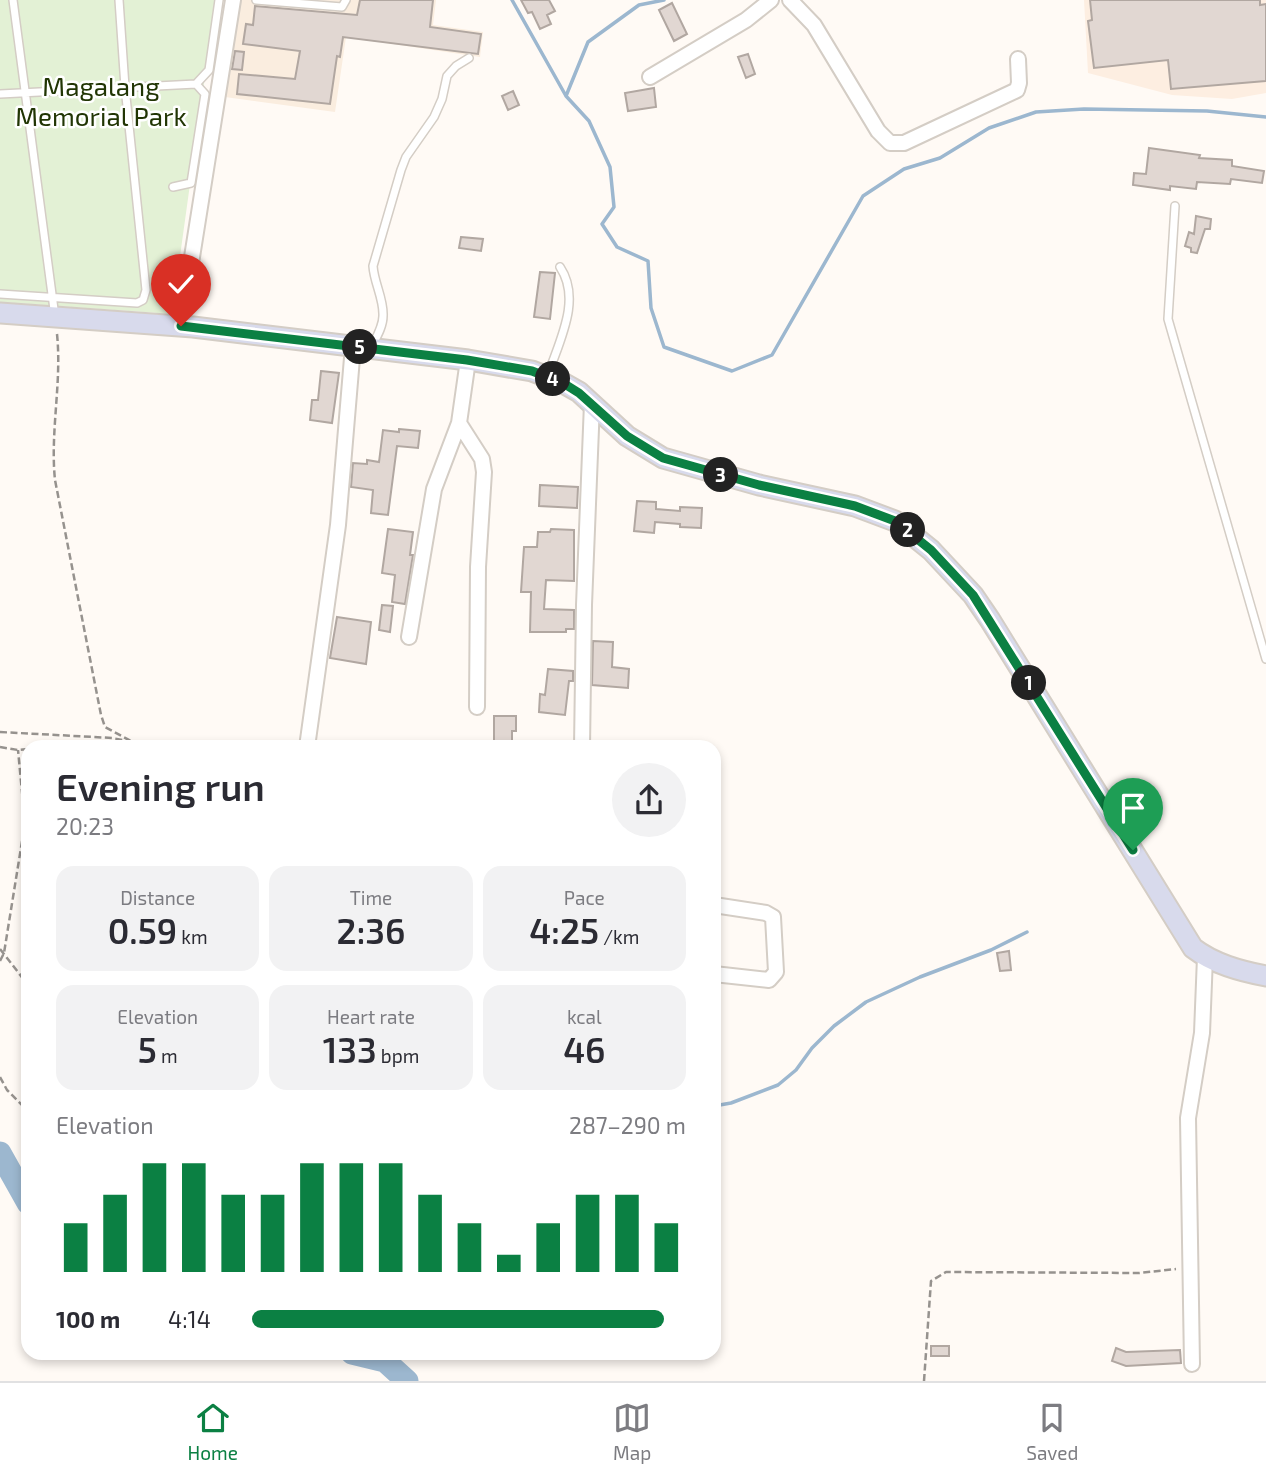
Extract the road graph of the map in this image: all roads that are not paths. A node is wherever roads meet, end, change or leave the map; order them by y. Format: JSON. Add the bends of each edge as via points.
{"nodes":[{"id":1,"x":13,"y":0,"type":"edge"},
{"id":2,"x":119,"y":0,"type":"edge"},
{"id":3,"x":219,"y":0,"type":"edge"},
{"id":4,"x":233,"y":0,"type":"edge"},
{"id":5,"x":256,"y":0,"type":"edge"},
{"id":6,"x":346,"y":0,"type":"edge"},
{"id":7,"x":771,"y":0,"type":"edge"},
{"id":8,"x":790,"y":0,"type":"edge"},
{"id":9,"x":469,"y":58,"type":"dead end"},
{"id":10,"x":1017,"y":59,"type":"dead end"},
{"id":11,"x":650,"y":77,"type":"dead end"},
{"id":12,"x":196,"y":84,"type":"junction"},
{"id":13,"x":125,"y":87,"type":"junction"},
{"id":14,"x":24,"y":91,"type":"junction"},
{"id":15,"x":0,"y":94,"type":"edge"},
{"id":16,"x":173,"y":187,"type":"dead end"},
{"id":17,"x":1175,"y":206,"type":"dead end"},
{"id":18,"x":560,"y":267,"type":"dead end"},
{"id":19,"x":0,"y":294,"type":"edge"},
{"id":20,"x":53,"y":308,"type":"junction"},
{"id":21,"x":0,"y":313,"type":"edge"},
{"id":22,"x":181,"y":326,"type":"junction"},
{"id":23,"x":362,"y":347,"type":"junction"},
{"id":24,"x":467,"y":360,"type":"junction"},
{"id":25,"x":547,"y":376,"type":"junction"},
{"id":26,"x":592,"y":403,"type":"junction"},
{"id":27,"x":459,"y":423,"type":"junction"},
{"id":28,"x":409,"y":637,"type":"dead end"},
{"id":29,"x":1266,"y":659,"type":"edge"},
{"id":30,"x":477,"y":707,"type":"dead end"},
{"id":31,"x":308,"y":740,"type":"edge"},
{"id":32,"x":582,"y":740,"type":"edge"},
{"id":33,"x":721,"y":906,"type":"edge"},
{"id":34,"x":1205,"y":957,"type":"junction"},
{"id":35,"x":721,"y":975,"type":"edge"},
{"id":36,"x":1266,"y":976,"type":"edge"},
{"id":37,"x":1192,"y":1364,"type":"dead end"}],
"edges":[{"from":1,"to":14,"type":"lane"},
{"from":2,"to":13,"type":"lane"},
{"from":3,"to":12,"type":"lane","via":[[209,70]]},
{"from":4,"to":22,"type":"street"},
{"from":5,"to":6,"type":"lane","via":[[342,7]]},
{"from":7,"to":11,"type":"street"},
{"from":8,"to":10,"type":"street","via":[[814,24],[878,131],[890,143],[904,143],[1017,90]]},
{"from":9,"to":23,"type":"lane","via":[[447,76],[434,117],[401,170],[373,266],[384,315],[381,327]]},
{"from":12,"to":13,"type":"lane"},
{"from":12,"to":16,"type":"lane","via":[[205,94],[191,183]]},
{"from":13,"to":14,"type":"lane"},
{"from":13,"to":20,"type":"lane","via":[[146,290],[143,300]]},
{"from":14,"to":15,"type":"lane"},
{"from":14,"to":20,"type":"lane"},
{"from":17,"to":29,"type":"lane","via":[[1168,319]]},
{"from":18,"to":25,"type":"lane","via":[[568,279],[570,305]]},
{"from":19,"to":20,"type":"lane"},
{"from":20,"to":21,"type":"street"},
{"from":20,"to":22,"type":"street"},
{"from":22,"to":23,"type":"street"},
{"from":23,"to":24,"type":"street"},
{"from":23,"to":31,"type":"street"},
{"from":24,"to":25,"type":"street"},
{"from":24,"to":27,"type":"street"},
{"from":25,"to":26,"type":"street"},
{"from":26,"to":32,"type":"street"},
{"from":26,"to":34,"type":"street","via":[[627,436],[663,458],[874,512],[895,521],[931,550],[990,620],[1183,935]]},
{"from":27,"to":28,"type":"street","via":[[434,489]]},
{"from":27,"to":30,"type":"street","via":[[479,453],[484,472]]},
{"from":33,"to":35,"type":"street","via":[[773,917],[776,972],[769,980]]},
{"from":34,"to":36,"type":"street"},
{"from":34,"to":37,"type":"street","via":[[1202,1033],[1188,1118]]}]}
